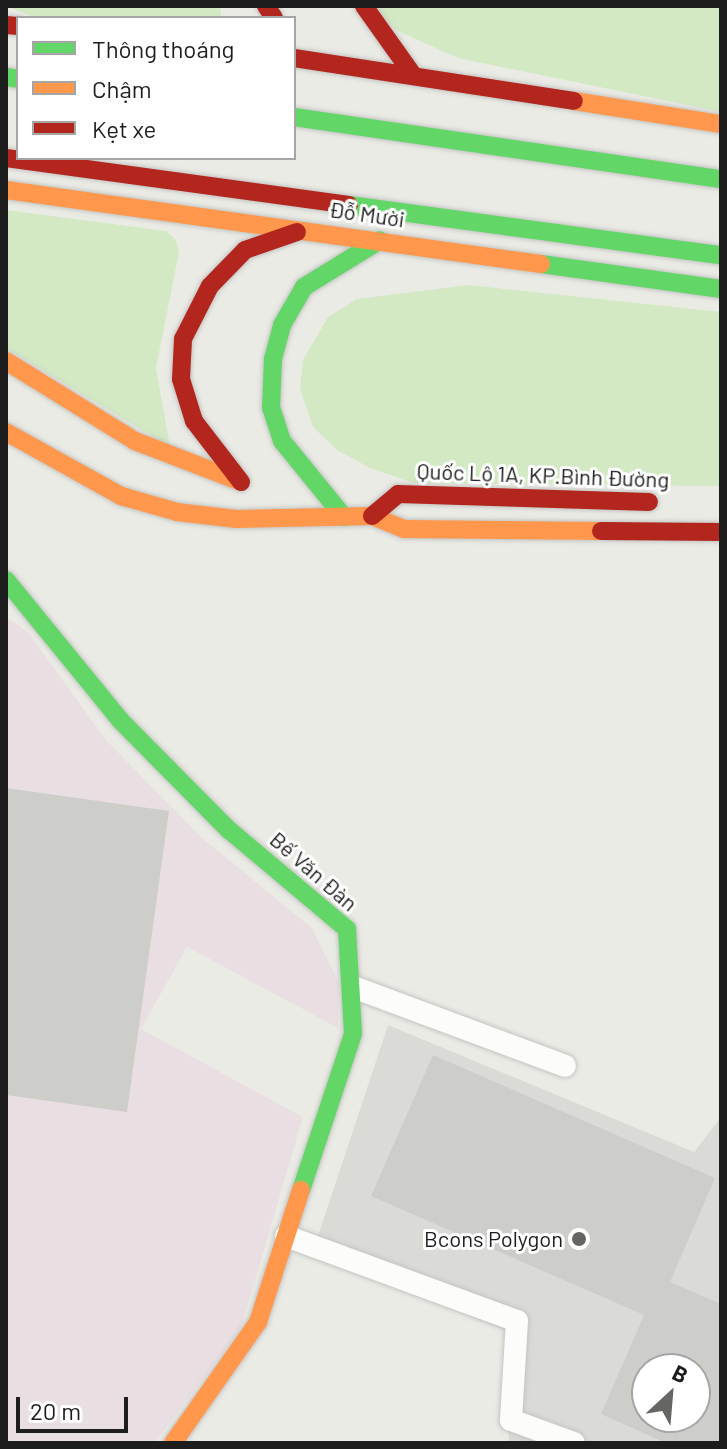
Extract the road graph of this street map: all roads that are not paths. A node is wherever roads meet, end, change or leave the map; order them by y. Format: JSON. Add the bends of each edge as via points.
{"nodes":[{"id":1,"x":364,"y":6,"type":"edge"},
{"id":2,"x":296,"y":40,"type":"edge"},
{"id":3,"x":296,"y":58,"type":"edge"},
{"id":4,"x":317,"y":60,"type":"junction"},
{"id":5,"x":413,"y":75,"type":"junction"},
{"id":6,"x":347,"y":90,"type":"dead end"},
{"id":7,"x":366,"y":110,"type":"dead end"},
{"id":8,"x":296,"y":117,"type":"edge"},
{"id":9,"x":721,"y":124,"type":"edge"},
{"id":10,"x":386,"y":130,"type":"junction"},
{"id":11,"x":21,"y":160,"type":"edge"},
{"id":12,"x":721,"y":179,"type":"edge"},
{"id":13,"x":6,"y":190,"type":"edge"},
{"id":14,"x":430,"y":216,"type":"junction"},
{"id":15,"x":311,"y":231,"type":"junction"},
{"id":16,"x":380,"y":240,"type":"junction"},
{"id":17,"x":721,"y":255,"type":"edge"},
{"id":18,"x":721,"y":289,"type":"edge"},
{"id":19,"x":6,"y":361,"type":"edge"},
{"id":20,"x":6,"y":432,"type":"edge"},
{"id":21,"x":286,"y":500,"type":"dead end"},
{"id":22,"x":675,"y":503,"type":"dead end"},
{"id":23,"x":372,"y":516,"type":"junction"},
{"id":24,"x":344,"y":517,"type":"junction"},
{"id":25,"x":721,"y":532,"type":"edge"},
{"id":26,"x":6,"y":580,"type":"edge"},
{"id":27,"x":353,"y":987,"type":"junction"},
{"id":28,"x":565,"y":1066,"type":"dead end"},
{"id":29,"x":286,"y":1236,"type":"junction"},
{"id":30,"x":173,"y":1443,"type":"edge"},
{"id":31,"x":574,"y":1443,"type":"edge"}],
"edges":[{"from":1,"to":5,"type":"main road"},
{"from":2,"to":4,"type":"main road"},
{"from":3,"to":4,"type":"main road"},
{"from":4,"to":5,"type":"main road"},
{"from":4,"to":6,"type":"main road"},
{"from":5,"to":9,"type":"main road"},
{"from":7,"to":10,"type":"main road"},
{"from":8,"to":10,"type":"main road"},
{"from":10,"to":12,"type":"main road"},
{"from":11,"to":14,"type":"main road","name":"Đỗ Mười"},
{"from":13,"to":15,"type":"main road","name":"Đỗ Mười"},
{"from":14,"to":15,"type":"main road"},
{"from":14,"to":17,"type":"main road","name":"Đỗ Mười"},
{"from":15,"to":16,"type":"main road","name":"Đỗ Mười"},
{"from":15,"to":19,"type":"main road","via":[[245,250],[210,286],[183,339],[181,379],[194,421],[249,485],[135,441]]},
{"from":16,"to":18,"type":"main road","name":"Đỗ Mười"},
{"from":16,"to":24,"type":"main road","via":[[304,287],[282,325],[273,359],[271,408],[282,441]]},
{"from":20,"to":24,"type":"main road","via":[[121,496],[177,512],[237,519]]},
{"from":21,"to":24,"type":"main road"},
{"from":22,"to":23,"type":"main road","name":"Quốc Lộ 1A, KP.Bình Đường","via":[[398,494]]},
{"from":23,"to":24,"type":"main road"},
{"from":23,"to":25,"type":"main road","via":[[404,529]]},
{"from":26,"to":27,"type":"main road","name":"Bế Văn Đàn","via":[[120,720],[229,830],[347,929]]},
{"from":27,"to":28,"type":"lane"},
{"from":27,"to":29,"type":"main road","name":"Bế Văn Đàn","via":[[353,1034]]},
{"from":29,"to":30,"type":"main road","name":"Bế Văn Đàn","via":[[258,1322]]},
{"from":29,"to":31,"type":"lane","via":[[517,1321],[511,1420]]}]}
